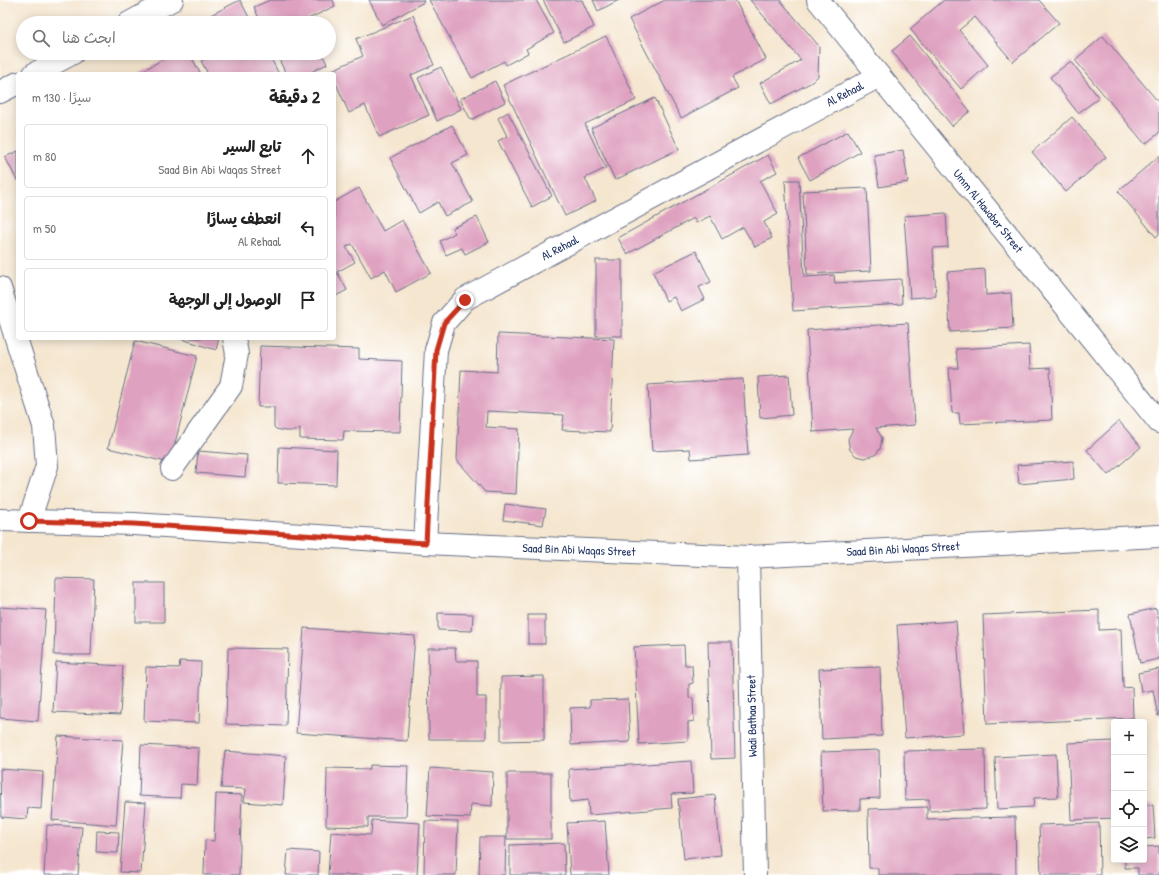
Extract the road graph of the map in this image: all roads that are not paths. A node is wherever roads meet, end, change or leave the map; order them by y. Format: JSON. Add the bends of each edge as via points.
{"nodes":[{"id":1,"x":172,"y":0,"type":"edge"},
{"id":2,"x":818,"y":0,"type":"edge"},
{"id":3,"x":142,"y":16,"type":"edge"},
{"id":4,"x":60,"y":60,"type":"edge"},
{"id":5,"x":38,"y":72,"type":"edge"},
{"id":6,"x":878,"y":76,"type":"junction"},
{"id":7,"x":16,"y":84,"type":"edge"},
{"id":8,"x":0,"y":92,"type":"edge"},
{"id":9,"x":0,"y":288,"type":"edge"},
{"id":10,"x":16,"y":326,"type":"edge"},
{"id":11,"x":22,"y":340,"type":"edge"},
{"id":12,"x":234,"y":340,"type":"edge"},
{"id":13,"x":1159,"y":422,"type":"edge"},
{"id":14,"x":172,"y":469,"type":"dead end"},
{"id":15,"x":0,"y":520,"type":"edge"},
{"id":16,"x":29,"y":521,"type":"junction"},
{"id":17,"x":1159,"y":536,"type":"edge"},
{"id":18,"x":426,"y":543,"type":"junction"},
{"id":19,"x":748,"y":557,"type":"junction"},
{"id":20,"x":755,"y":875,"type":"edge"}],
"edges":[{"from":1,"to":3,"type":"street"},
{"from":2,"to":6,"type":"street","name":"Umm Al Hawaber Street"},
{"from":4,"to":5,"type":"street"},
{"from":6,"to":13,"type":"street","name":"Umm Al Hawaber Street"},
{"from":6,"to":18,"type":"street","name":"Al Rehaal","via":[[465,300],[444,323],[436,350]]},
{"from":7,"to":8,"type":"street"},
{"from":9,"to":10,"type":"street"},
{"from":11,"to":16,"type":"street","via":[[47,444],[47,466]]},
{"from":12,"to":14,"type":"street","via":[[237,354],[231,386]]},
{"from":15,"to":16,"type":"street","name":"Saad Bin Abi Waqas Street"},
{"from":16,"to":18,"type":"street","name":"Saad Bin Abi Waqas Street","via":[[134,524]]},
{"from":17,"to":19,"type":"street","name":"Saad Bin Abi Waqas Street"},
{"from":18,"to":19,"type":"street","name":"Saad Bin Abi Waqas Street"},
{"from":19,"to":20,"type":"street","name":"Wadi Bathaa Street"}]}
